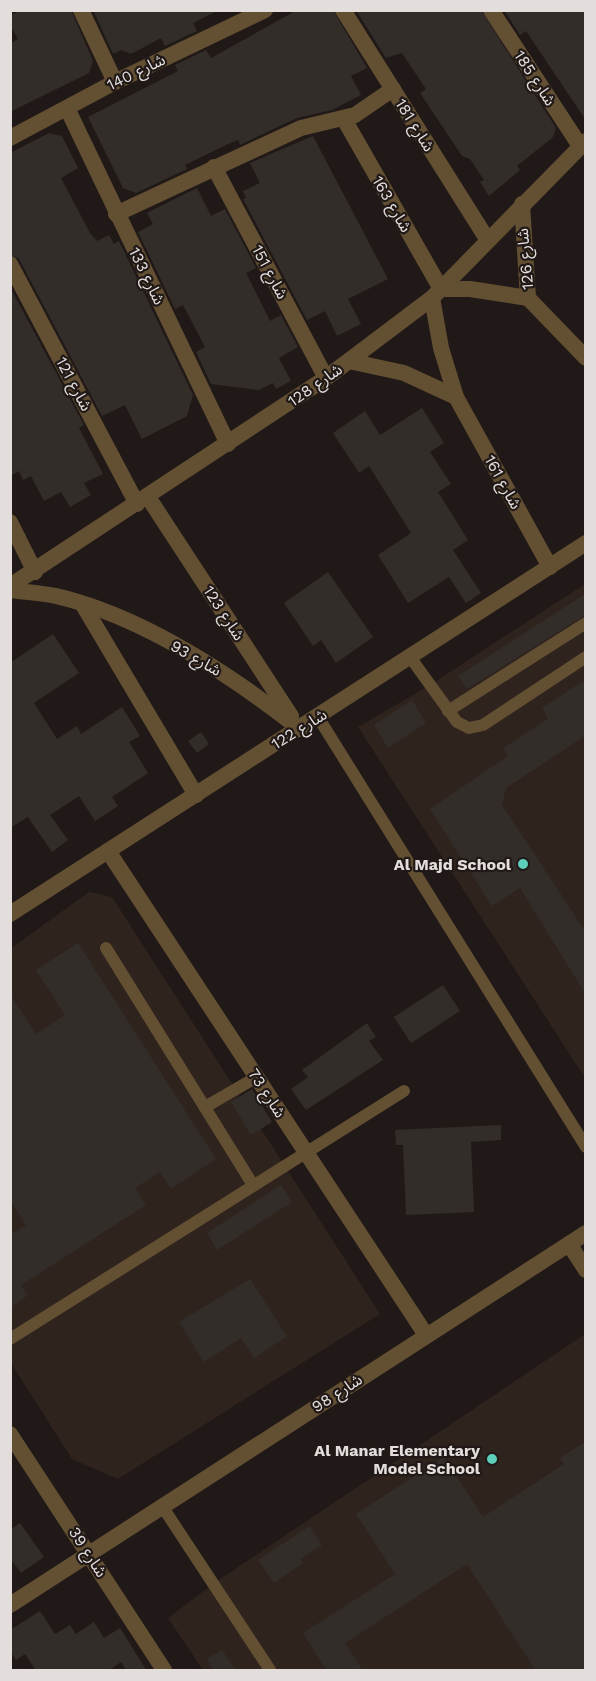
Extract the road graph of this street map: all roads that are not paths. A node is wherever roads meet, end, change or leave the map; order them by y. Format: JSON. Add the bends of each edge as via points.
{"nodes":[{"id":1,"x":81,"y":10,"type":"edge"},
{"id":2,"x":265,"y":10,"type":"edge"},
{"id":3,"x":343,"y":10,"type":"edge"},
{"id":4,"x":491,"y":10,"type":"edge"},
{"id":5,"x":116,"y":82,"type":"junction"},
{"id":6,"x":393,"y":89,"type":"junction"},
{"id":7,"x":67,"y":108,"type":"junction"},
{"id":8,"x":344,"y":119,"type":"junction"},
{"id":9,"x":10,"y":138,"type":"edge"},
{"id":10,"x":583,"y":144,"type":"edge"},
{"id":11,"x":214,"y":167,"type":"junction"},
{"id":12,"x":522,"y":204,"type":"junction"},
{"id":13,"x":116,"y":214,"type":"junction"},
{"id":14,"x":487,"y":239,"type":"junction"},
{"id":15,"x":10,"y":264,"type":"edge"},
{"id":16,"x":436,"y":294,"type":"junction"},
{"id":17,"x":528,"y":298,"type":"junction"},
{"id":18,"x":585,"y":358,"type":"edge"},
{"id":19,"x":350,"y":361,"type":"junction"},
{"id":20,"x":326,"y":378,"type":"junction"},
{"id":21,"x":456,"y":397,"type":"junction"},
{"id":22,"x":228,"y":444,"type":"junction"},
{"id":23,"x":142,"y":501,"type":"junction"},
{"id":24,"x":10,"y":522,"type":"edge"},
{"id":25,"x":585,"y":543,"type":"edge"},
{"id":26,"x":550,"y":567,"type":"junction"},
{"id":27,"x":35,"y":572,"type":"junction"},
{"id":28,"x":10,"y":588,"type":"edge"},
{"id":29,"x":83,"y":605,"type":"junction"},
{"id":30,"x":585,"y":623,"type":"edge"},
{"id":31,"x":410,"y":657,"type":"junction"},
{"id":32,"x":585,"y":657,"type":"edge"},
{"id":33,"x":448,"y":711,"type":"junction"},
{"id":34,"x":318,"y":717,"type":"junction"},
{"id":35,"x":300,"y":729,"type":"junction"},
{"id":36,"x":196,"y":795,"type":"junction"},
{"id":37,"x":108,"y":851,"type":"junction"},
{"id":38,"x":10,"y":914,"type":"edge"},
{"id":39,"x":106,"y":948,"type":"dead end"},
{"id":40,"x":257,"y":1077,"type":"junction"},
{"id":41,"x":404,"y":1091,"type":"dead end"},
{"id":42,"x":205,"y":1107,"type":"junction"},
{"id":43,"x":585,"y":1147,"type":"edge"},
{"id":44,"x":306,"y":1152,"type":"junction"},
{"id":45,"x":254,"y":1185,"type":"junction"},
{"id":46,"x":585,"y":1233,"type":"edge"},
{"id":47,"x":569,"y":1244,"type":"junction"},
{"id":48,"x":585,"y":1270,"type":"edge"},
{"id":49,"x":426,"y":1335,"type":"junction"},
{"id":50,"x":10,"y":1339,"type":"edge"},
{"id":51,"x":10,"y":1434,"type":"edge"},
{"id":52,"x":162,"y":1506,"type":"junction"},
{"id":53,"x":89,"y":1553,"type":"junction"},
{"id":54,"x":10,"y":1605,"type":"edge"},
{"id":55,"x":164,"y":1671,"type":"edge"},
{"id":56,"x":270,"y":1671,"type":"edge"}],
"edges":[{"from":1,"to":5,"type":"street"},
{"from":2,"to":5,"type":"street","name":"شارع 140"},
{"from":3,"to":6,"type":"street","name":"شارع 181"},
{"from":4,"to":10,"type":"street","name":"شارع 185"},
{"from":5,"to":7,"type":"street","name":"شارع 140"},
{"from":6,"to":8,"type":"street"},
{"from":6,"to":14,"type":"street","name":"شارع 181"},
{"from":7,"to":9,"type":"street","name":"شارع 140"},
{"from":7,"to":13,"type":"street","name":"شارع 133"},
{"from":8,"to":11,"type":"street","via":[[301,128]]},
{"from":8,"to":16,"type":"street","name":"شارع 163"},
{"from":10,"to":12,"type":"street","name":"شارع 128"},
{"from":11,"to":13,"type":"street"},
{"from":11,"to":20,"type":"street","name":"شارع 151"},
{"from":12,"to":14,"type":"street","name":"شارع 128"},
{"from":12,"to":17,"type":"street","name":"شارع 126"},
{"from":13,"to":22,"type":"street","name":"شارع 133"},
{"from":14,"to":16,"type":"street","name":"شارع 128"},
{"from":15,"to":23,"type":"street","name":"شارع 121"},
{"from":16,"to":17,"type":"street","name":"شارع 126","via":[[470,289]]},
{"from":16,"to":19,"type":"street","name":"شارع 128"},
{"from":16,"to":21,"type":"street","name":"شارع 163","via":[[441,348]]},
{"from":17,"to":18,"type":"street"},
{"from":19,"to":20,"type":"street","name":"شارع 128"},
{"from":19,"to":21,"type":"street","via":[[404,373]]},
{"from":20,"to":22,"type":"street","name":"شارع 128"},
{"from":21,"to":26,"type":"street","name":"شارع 161"},
{"from":22,"to":23,"type":"street","name":"شارع 128"},
{"from":23,"to":27,"type":"street","name":"شارع 128"},
{"from":23,"to":35,"type":"street","name":"شارع 123"},
{"from":24,"to":27,"type":"street"},
{"from":25,"to":26,"type":"street","name":"شارع 122"},
{"from":26,"to":31,"type":"street","name":"شارع 122"},
{"from":27,"to":28,"type":"street","name":"شارع 128"},
{"from":28,"to":29,"type":"street"},
{"from":29,"to":35,"type":"street","name":"شارع 93","via":[[175,645],[244,687]]},
{"from":29,"to":36,"type":"street"},
{"from":30,"to":33,"type":"lane"},
{"from":31,"to":33,"type":"lane"},
{"from":31,"to":34,"type":"street","name":"شارع 122"},
{"from":32,"to":33,"type":"lane","via":[[476,728],[463,726]]},
{"from":34,"to":35,"type":"street","name":"شارع 122"},
{"from":34,"to":43,"type":"lane"},
{"from":35,"to":36,"type":"street","name":"شارع 122"},
{"from":36,"to":37,"type":"street","name":"شارع 122"},
{"from":37,"to":38,"type":"street","name":"شارع 122"},
{"from":37,"to":40,"type":"street","name":"شارع 73"},
{"from":39,"to":42,"type":"lane"},
{"from":40,"to":42,"type":"lane"},
{"from":40,"to":44,"type":"street","name":"شارع 73"},
{"from":41,"to":44,"type":"lane"},
{"from":42,"to":45,"type":"lane"},
{"from":44,"to":45,"type":"lane"},
{"from":44,"to":49,"type":"street","name":"شارع 73"},
{"from":45,"to":50,"type":"lane"},
{"from":46,"to":47,"type":"street","name":"شارع 98"},
{"from":47,"to":48,"type":"street"},
{"from":47,"to":49,"type":"street","name":"شارع 98"},
{"from":49,"to":52,"type":"street","name":"شارع 98"},
{"from":51,"to":53,"type":"street","name":"شارع 39"},
{"from":52,"to":53,"type":"street","name":"شارع 98"},
{"from":52,"to":56,"type":"lane"},
{"from":53,"to":54,"type":"street","name":"شارع 98"},
{"from":53,"to":55,"type":"street","name":"شارع 39"}]}
